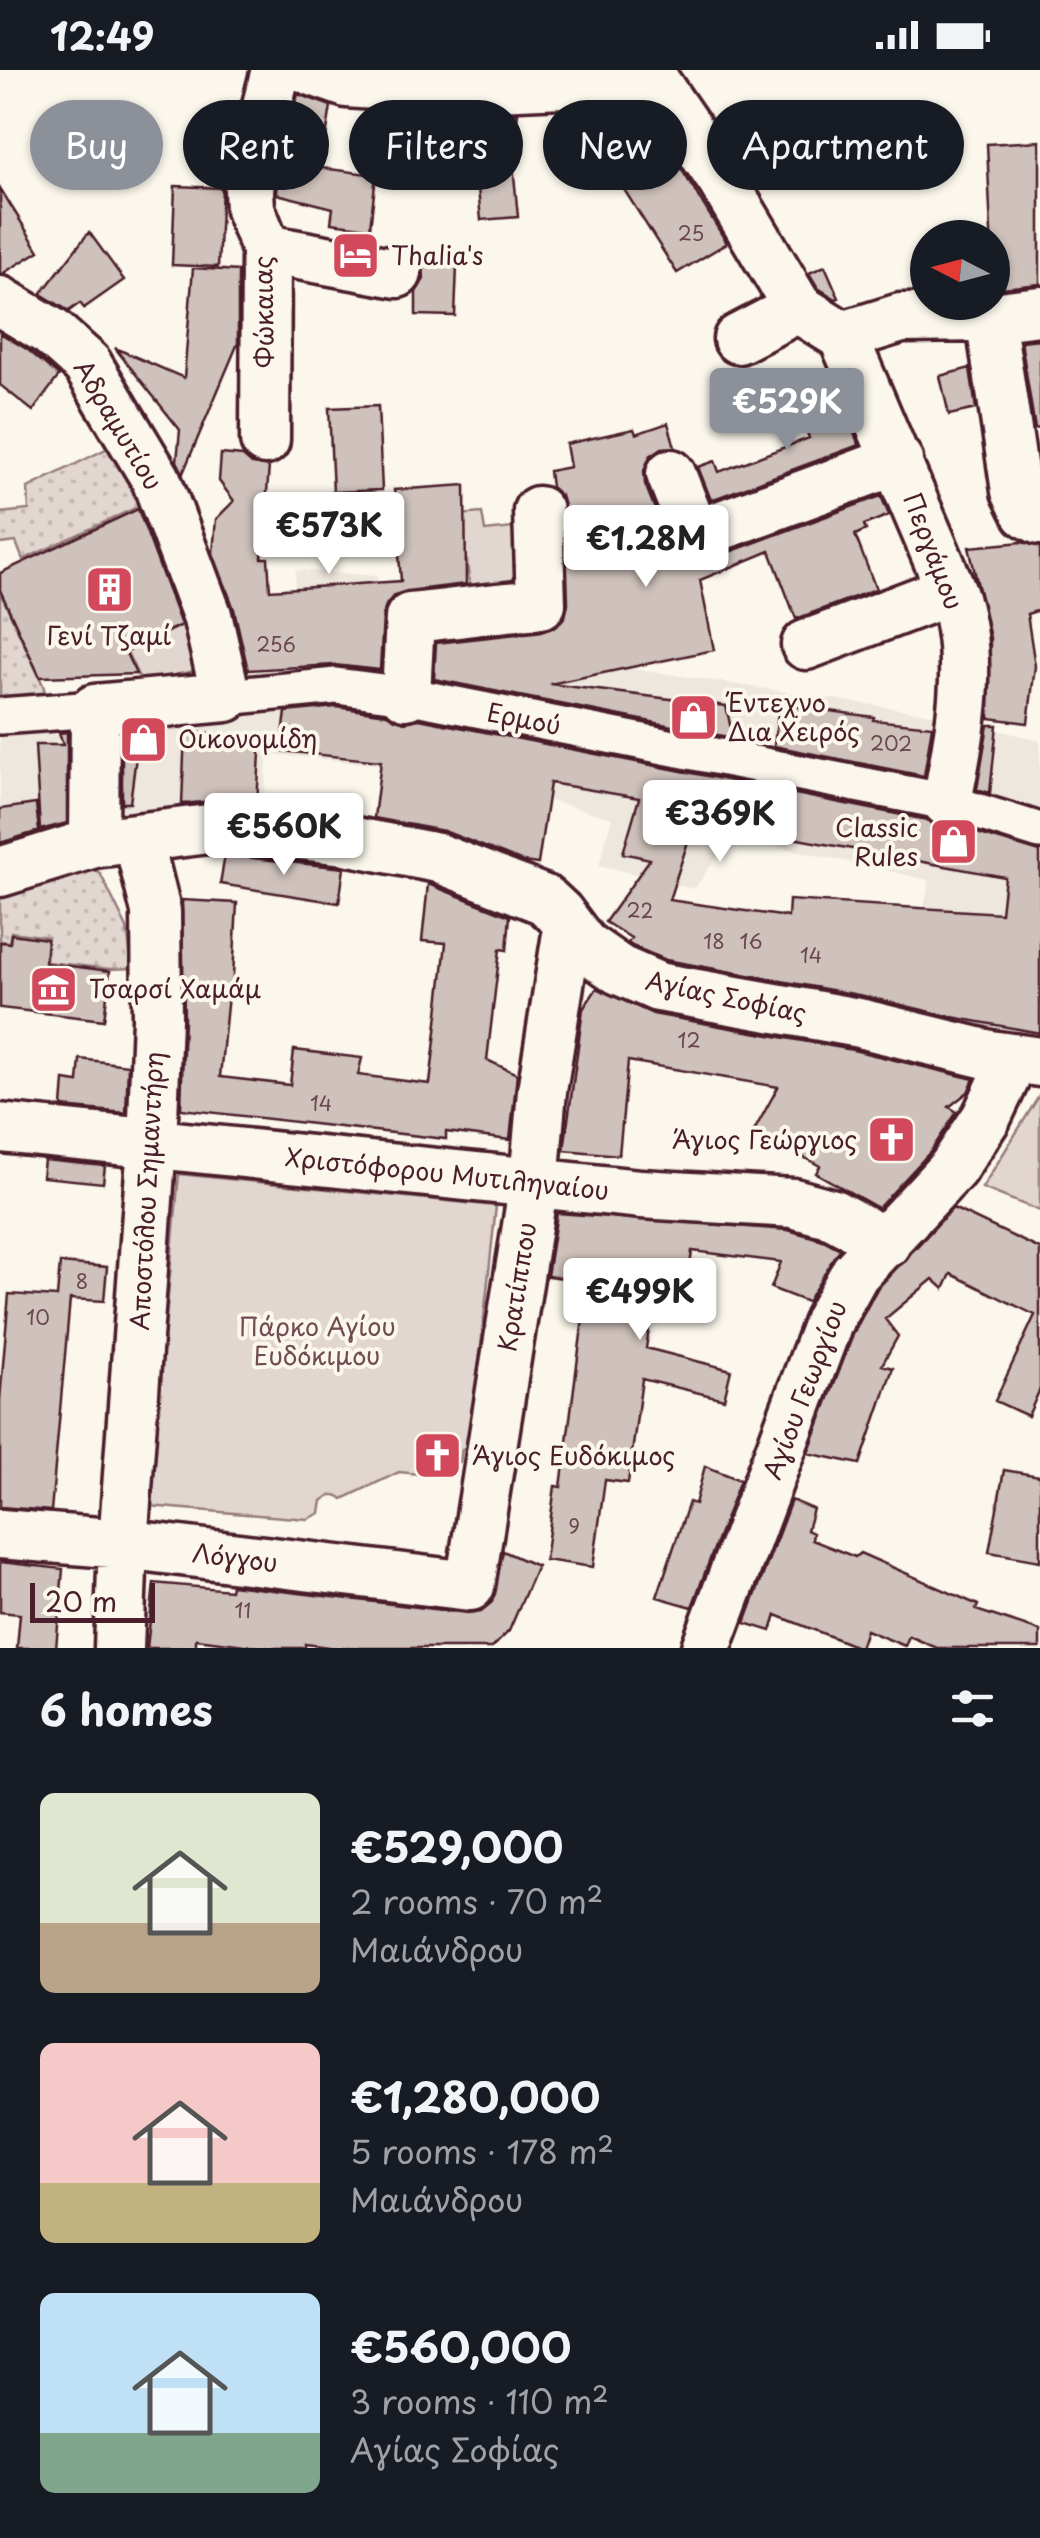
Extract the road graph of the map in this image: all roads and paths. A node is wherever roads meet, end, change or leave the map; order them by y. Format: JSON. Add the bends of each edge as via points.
{"nodes":[{"id":1,"x":276,"y":70,"type":"edge"},
{"id":2,"x":310,"y":70,"type":"edge"},
{"id":3,"x":430,"y":89,"type":"junction"},
{"id":4,"x":440,"y":100,"type":"edge"},
{"id":5,"x":266,"y":250,"type":"junction"},
{"id":6,"x":397,"y":272,"type":"dead end"},
{"id":7,"x":1,"y":304,"type":"edge"},
{"id":8,"x":798,"y":308,"type":"junction"},
{"id":9,"x":1040,"y":311,"type":"edge"},
{"id":10,"x":1010,"y":315,"type":"edge"},
{"id":11,"x":910,"y":318,"type":"edge"},
{"id":12,"x":990,"y":320,"type":"edge"},
{"id":13,"x":843,"y":336,"type":"junction"},
{"id":14,"x":738,"y":339,"type":"dead end"},
{"id":15,"x":265,"y":440,"type":"dead end"},
{"id":16,"x":898,"y":460,"type":"junction"},
{"id":17,"x":671,"y":474,"type":"dead end"},
{"id":18,"x":538,"y":510,"type":"dead end"},
{"id":19,"x":1040,"y":520,"type":"edge"},
{"id":20,"x":951,"y":590,"type":"junction"},
{"id":21,"x":806,"y":645,"type":"dead end"},
{"id":22,"x":406,"y":695,"type":"junction"},
{"id":23,"x":226,"y":697,"type":"junction"},
{"id":24,"x":95,"y":709,"type":"junction"},
{"id":25,"x":0,"y":716,"type":"edge"},
{"id":26,"x":947,"y":802,"type":"junction"},
{"id":27,"x":1040,"y":831,"type":"edge"},
{"id":28,"x":116,"y":841,"type":"junction"},
{"id":29,"x":0,"y":872,"type":"edge"},
{"id":30,"x":568,"y":928,"type":"junction"},
{"id":31,"x":1027,"y":1060,"type":"edge"},
{"id":32,"x":0,"y":1128,"type":"edge"},
{"id":33,"x":152,"y":1144,"type":"junction"},
{"id":34,"x":534,"y":1182,"type":"junction"},
{"id":35,"x":886,"y":1243,"type":"junction"},
{"id":36,"x":0,"y":1534,"type":"edge"},
{"id":37,"x":122,"y":1544,"type":"junction"},
{"id":38,"x":470,"y":1586,"type":"joint"},
{"id":39,"x":720,"y":1645,"type":"edge"},
{"id":40,"x":119,"y":1648,"type":"edge"}],
"edges":[{"from":1,"to":5,"type":"street","name":"Φώκαιας","via":[[249,190]]},
{"from":2,"to":3,"type":"street","via":[[346,83]]},
{"from":3,"to":4,"type":"street"},
{"from":3,"to":8,"type":"street","via":[[652,79]]},
{"from":5,"to":6,"type":"street"},
{"from":5,"to":15,"type":"street","name":"Φώκαιας"},
{"from":7,"to":23,"type":"street","name":"Αδραμυτίου","via":[[51,332],[88,364],[156,479],[207,615]]},
{"from":8,"to":13,"type":"street"},
{"from":8,"to":14,"type":"street"},
{"from":9,"to":10,"type":"street"},
{"from":11,"to":13,"type":"street"},
{"from":12,"to":19,"type":"street","via":[[1016,491],[1027,513]]},
{"from":13,"to":16,"type":"street","name":"Περγάμου"},
{"from":16,"to":17,"type":"street","via":[[695,535]]},
{"from":16,"to":20,"type":"street","name":"Περγάμου"},
{"from":18,"to":22,"type":"street","via":[[541,604],[410,618]]},
{"from":20,"to":21,"type":"street"},
{"from":20,"to":26,"type":"street","name":"Περγάμου","via":[[965,671]]},
{"from":22,"to":23,"type":"street","name":"Ερμού","via":[[336,686]]},
{"from":22,"to":26,"type":"street","name":"Ερμού"},
{"from":23,"to":24,"type":"street","name":"Ερμού"},
{"from":24,"to":25,"type":"street","name":"Ερμού"},
{"from":24,"to":28,"type":"street","name":"Αποστόλου Σημαντήρη"},
{"from":26,"to":27,"type":"street","name":"Ερμού"},
{"from":28,"to":29,"type":"street","name":"Αγίας Σοφίας"},
{"from":28,"to":30,"type":"street","name":"Αγίας Σοφίας","via":[[236,826],[345,840],[438,858],[545,900]]},
{"from":28,"to":33,"type":"street","name":"Αποστόλου Σημαντήρη","via":[[156,910]]},
{"from":30,"to":31,"type":"street","name":"Αγίας Σοφίας","via":[[600,958],[658,987]]},
{"from":30,"to":34,"type":"street","name":"Κρατίππου"},
{"from":31,"to":35,"type":"street","name":"Αγίου Γεωργίου","via":[[953,1168]]},
{"from":32,"to":33,"type":"street","name":"Χριστόφορου Μυτιληναίου"},
{"from":33,"to":34,"type":"street","name":"Χριστόφορου Μυτιληναίου"},
{"from":33,"to":37,"type":"street","name":"Αποστόλου Σημαντήρη"},
{"from":34,"to":35,"type":"street","name":"Χριστόφορου Μυτιληναίου","via":[[814,1206]]},
{"from":34,"to":38,"type":"street","name":"Κρατίππου"},
{"from":35,"to":39,"type":"street","name":"Αγίου Γεωργίου","via":[[855,1273],[828,1320]]},
{"from":36,"to":37,"type":"street","name":"Λόγγου"},
{"from":37,"to":38,"type":"street","name":"Λόγγου"},
{"from":37,"to":40,"type":"street","name":"Αποστόλου Σημαντήρη"}]}
